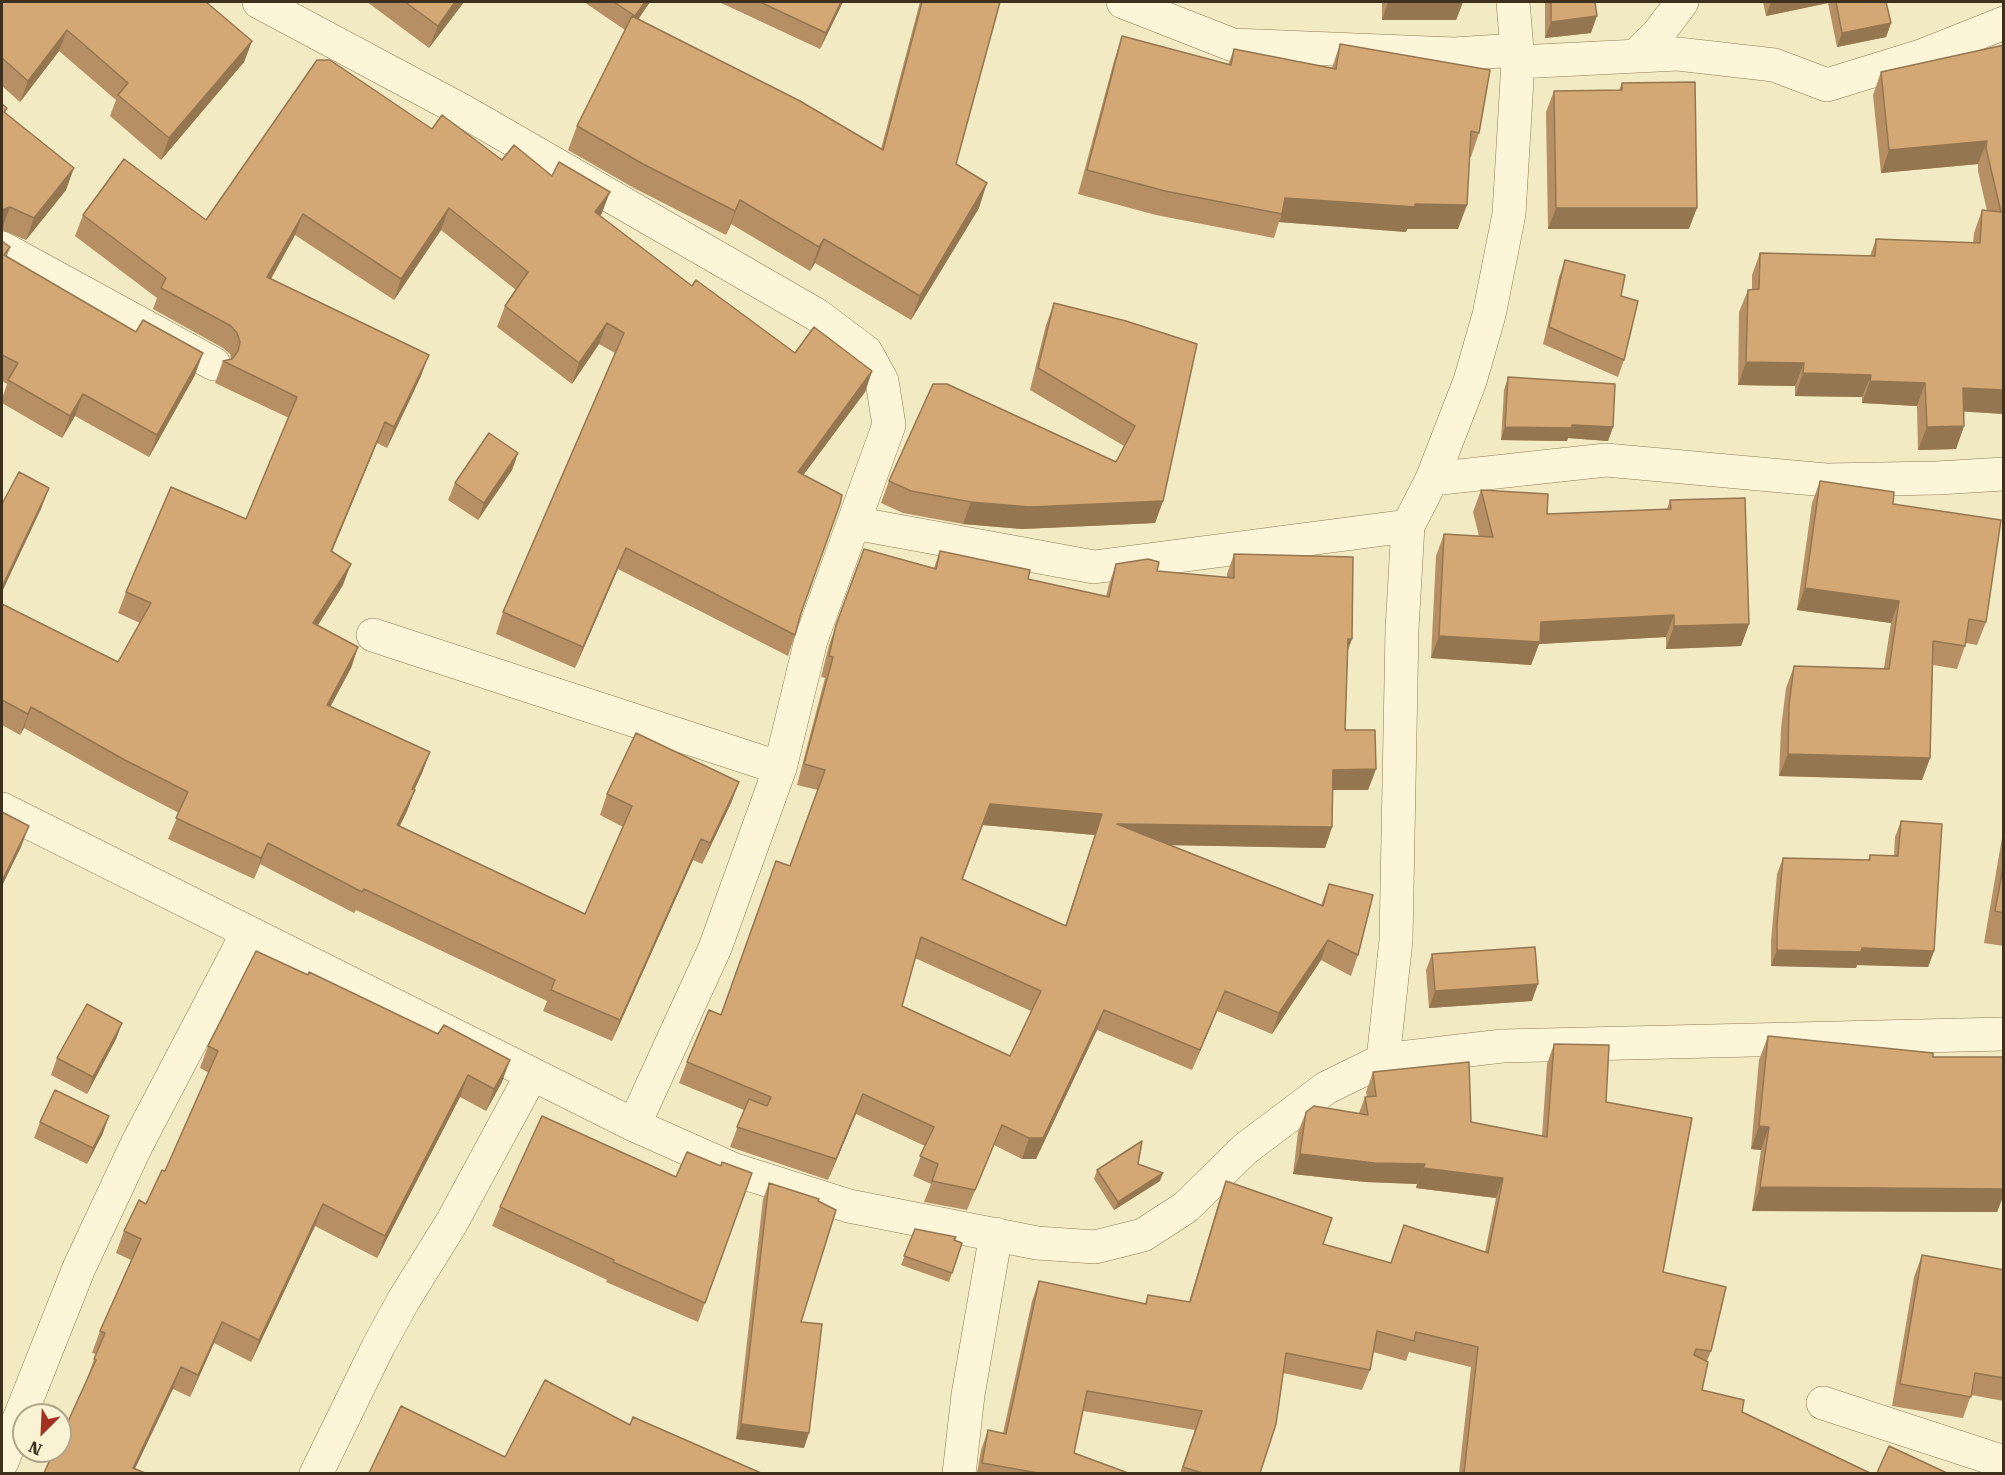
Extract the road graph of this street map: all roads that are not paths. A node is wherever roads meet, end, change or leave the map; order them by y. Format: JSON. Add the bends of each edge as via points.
{"nodes":[{"id":1,"x":259,"y":2,"type":"edge"},
{"id":2,"x":1123,"y":2,"type":"edge"},
{"id":3,"x":1513,"y":2,"type":"edge"},
{"id":4,"x":1682,"y":2,"type":"edge"},
{"id":5,"x":2004,"y":23,"type":"edge"},
{"id":6,"x":1517,"y":56,"type":"junction"},
{"id":7,"x":1636,"y":56,"type":"junction"},
{"id":8,"x":2,"y":248,"type":"edge"},
{"id":9,"x":214,"y":364,"type":"dead end"},
{"id":10,"x":2004,"y":474,"type":"edge"},
{"id":11,"x":1432,"y":479,"type":"junction"},
{"id":12,"x":854,"y":523,"type":"junction"},
{"id":13,"x":1408,"y":526,"type":"junction"},
{"id":14,"x":373,"y":635,"type":"dead end"},
{"id":15,"x":780,"y":768,"type":"junction"},
{"id":16,"x":2,"y":809,"type":"edge"},
{"id":17,"x":248,"y":932,"type":"junction"},
{"id":18,"x":2004,"y":1034,"type":"edge"},
{"id":19,"x":1383,"y":1060,"type":"junction"},
{"id":20,"x":532,"y":1074,"type":"junction"},
{"id":21,"x":634,"y":1125,"type":"junction"},
{"id":22,"x":996,"y":1234,"type":"junction"},
{"id":23,"x":1823,"y":1403,"type":"dead end"},
{"id":24,"x":2,"y":1462,"type":"edge"},
{"id":25,"x":2004,"y":1462,"type":"edge"},
{"id":26,"x":316,"y":1473,"type":"edge"},
{"id":27,"x":959,"y":1473,"type":"edge"}],
"edges":[{"from":1,"to":12,"type":"street","via":[[463,111],[817,315],[866,352],[882,381],[890,425]]},
{"from":2,"to":6,"type":"street","via":[[1233,45]]},
{"from":3,"to":6,"type":"street"},
{"from":4,"to":7,"type":"street"},
{"from":5,"to":7,"type":"street","via":[[1921,56],[1827,85],[1774,65],[1678,54]]},
{"from":6,"to":7,"type":"street"},
{"from":6,"to":11,"type":"street","via":[[1509,214],[1489,315],[1470,381]]},
{"from":8,"to":9,"type":"street"},
{"from":10,"to":11,"type":"street","via":[[1826,480],[1606,460]]},
{"from":11,"to":13,"type":"street"},
{"from":12,"to":13,"type":"street","via":[[1094,567]]},
{"from":12,"to":15,"type":"street","via":[[811,640]]},
{"from":13,"to":19,"type":"street","via":[[1402,629],[1396,940]]},
{"from":14,"to":15,"type":"street"},
{"from":15,"to":21,"type":"street","via":[[715,948]]},
{"from":16,"to":17,"type":"street"},
{"from":17,"to":20,"type":"street"},
{"from":17,"to":24,"type":"street","via":[[88,1247]]},
{"from":18,"to":19,"type":"street","via":[[1502,1046]]},
{"from":19,"to":22,"type":"street","via":[[1326,1088],[1245,1149],[1186,1206],[1143,1235],[1095,1247],[1037,1243]]},
{"from":20,"to":21,"type":"street"},
{"from":20,"to":26,"type":"street","via":[[452,1222],[388,1328]]},
{"from":21,"to":22,"type":"street","via":[[735,1170],[849,1206]]},
{"from":22,"to":27,"type":"street","via":[[968,1395]]},
{"from":23,"to":25,"type":"street"}]}
